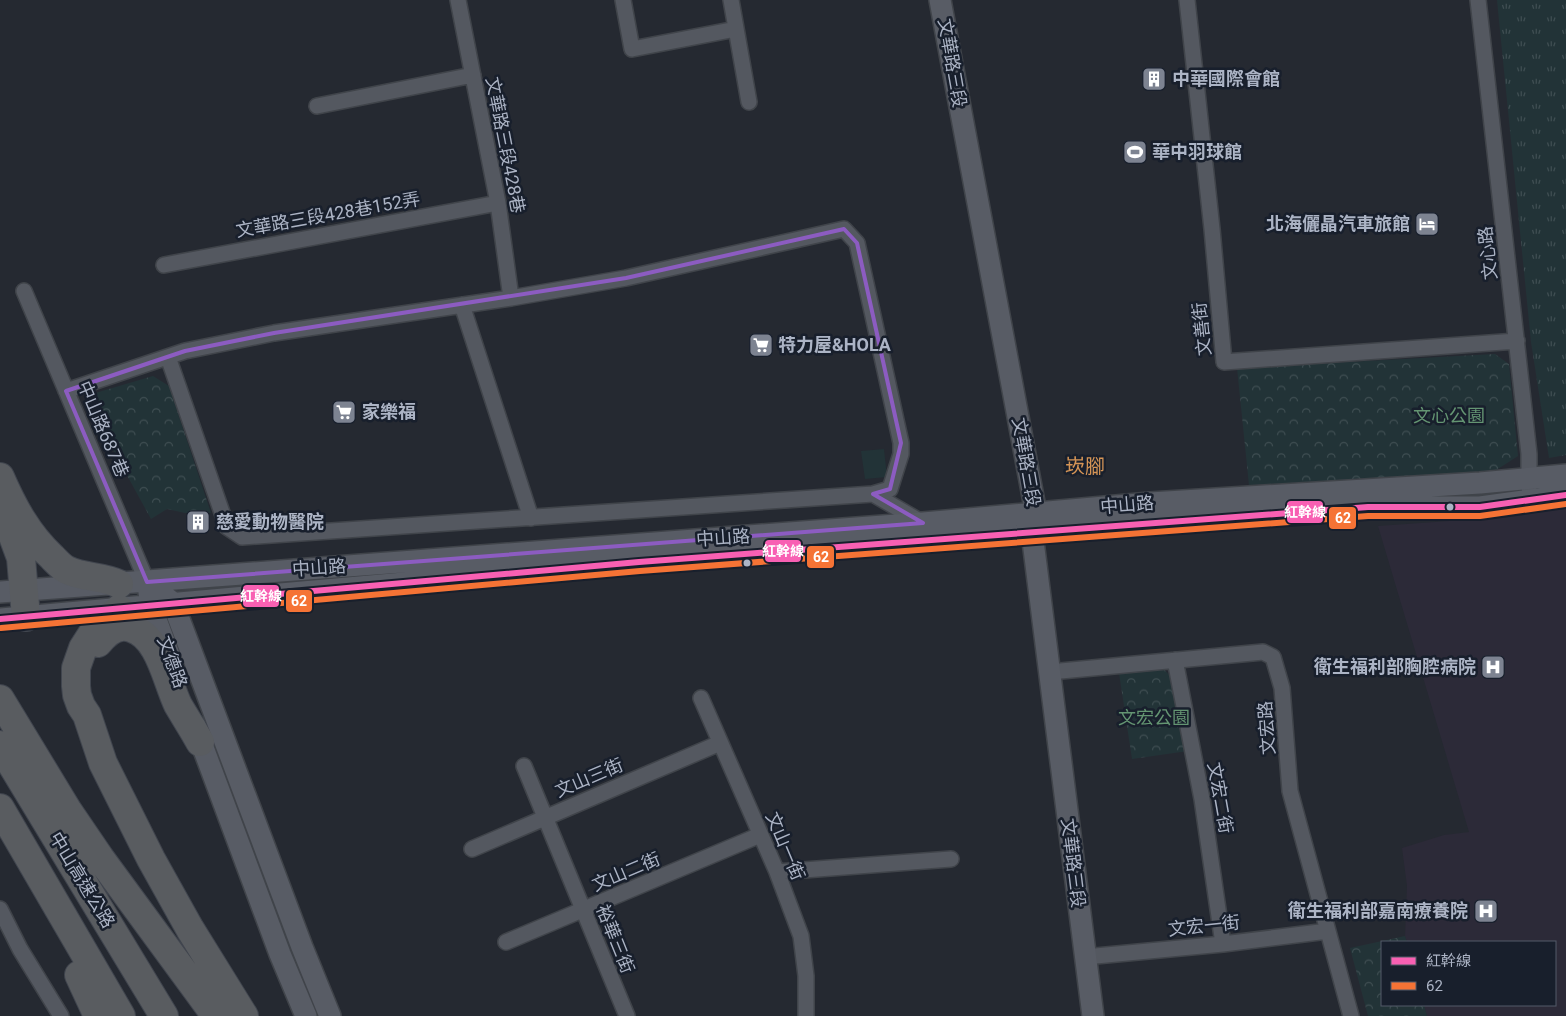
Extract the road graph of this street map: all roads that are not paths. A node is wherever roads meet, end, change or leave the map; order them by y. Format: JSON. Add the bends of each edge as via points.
{"nodes":[{"id":1,"x":458,"y":0,"type":"edge"},
{"id":2,"x":622,"y":0,"type":"edge"},
{"id":3,"x":731,"y":0,"type":"edge"},
{"id":4,"x":940,"y":0,"type":"edge"},
{"id":5,"x":1188,"y":0,"type":"edge"},
{"id":6,"x":1478,"y":0,"type":"edge"},
{"id":7,"x":736,"y":29,"type":"junction"},
{"id":8,"x":473,"y":75,"type":"junction"},
{"id":9,"x":749,"y":102,"type":"dead end"},
{"id":10,"x":317,"y":106,"type":"dead end"},
{"id":11,"x":498,"y":203,"type":"junction"},
{"id":12,"x":164,"y":265,"type":"dead end"},
{"id":13,"x":24,"y":290,"type":"dead end"},
{"id":14,"x":511,"y":298,"type":"junction"},
{"id":15,"x":462,"y":305,"type":"junction"},
{"id":16,"x":1517,"y":341,"type":"junction"},
{"id":17,"x":168,"y":357,"type":"junction"},
{"id":18,"x":66,"y":391,"type":"junction"},
{"id":19,"x":1566,"y":474,"type":"edge"},
{"id":20,"x":0,"y":477,"type":"edge"},
{"id":21,"x":1530,"y":478,"type":"junction"},
{"id":22,"x":873,"y":494,"type":"junction"},
{"id":23,"x":1566,"y":495,"type":"edge"},
{"id":24,"x":1528,"y":501,"type":"junction"},
{"id":25,"x":0,"y":502,"type":"edge"},
{"id":26,"x":531,"y":518,"type":"junction"},
{"id":27,"x":923,"y":523,"type":"junction"},
{"id":28,"x":1034,"y":523,"type":"junction"},
{"id":29,"x":147,"y":582,"type":"junction"},
{"id":30,"x":12,"y":591,"type":"edge"},
{"id":31,"x":119,"y":596,"type":"junction"},
{"id":32,"x":173,"y":603,"type":"junction"},
{"id":33,"x":151,"y":606,"type":"junction"},
{"id":34,"x":13,"y":618,"type":"edge"},
{"id":35,"x":1175,"y":660,"type":"junction"},
{"id":36,"x":1050,"y":672,"type":"junction"},
{"id":37,"x":701,"y":698,"type":"dead end"},
{"id":38,"x":0,"y":699,"type":"edge"},
{"id":39,"x":87,"y":715,"type":"junction"},
{"id":40,"x":200,"y":742,"type":"junction"},
{"id":41,"x":720,"y":743,"type":"junction"},
{"id":42,"x":0,"y":745,"type":"edge"},
{"id":43,"x":524,"y":766,"type":"dead end"},
{"id":44,"x":1,"y":810,"type":"edge"},
{"id":45,"x":545,"y":817,"type":"junction"},
{"id":46,"x":760,"y":835,"type":"junction"},
{"id":47,"x":472,"y":849,"type":"dead end"},
{"id":48,"x":951,"y":859,"type":"dead end"},
{"id":49,"x":777,"y":872,"type":"junction"},
{"id":50,"x":0,"y":909,"type":"edge"},
{"id":51,"x":584,"y":910,"type":"junction"},
{"id":52,"x":1328,"y":931,"type":"junction"},
{"id":53,"x":506,"y":942,"type":"dead end"},
{"id":54,"x":1223,"y":944,"type":"junction"},
{"id":55,"x":1085,"y":957,"type":"junction"},
{"id":56,"x":61,"y":1016,"type":"edge"},
{"id":57,"x":98,"y":1016,"type":"edge"},
{"id":58,"x":121,"y":1016,"type":"edge"},
{"id":59,"x":164,"y":1016,"type":"edge"},
{"id":60,"x":216,"y":1016,"type":"edge"},
{"id":61,"x":244,"y":1016,"type":"edge"},
{"id":62,"x":306,"y":1016,"type":"edge"},
{"id":63,"x":330,"y":1016,"type":"edge"},
{"id":64,"x":626,"y":1016,"type":"edge"},
{"id":65,"x":806,"y":1016,"type":"edge"},
{"id":66,"x":1092,"y":1016,"type":"edge"},
{"id":67,"x":1351,"y":1016,"type":"edge"}],
"edges":[{"from":1,"to":8,"type":"street","name":"文華路三段428巷"},
{"from":2,"to":7,"type":"street","via":[[632,49]]},
{"from":3,"to":7,"type":"street"},
{"from":4,"to":28,"type":"main road","name":"文華路三段"},
{"from":5,"to":16,"type":"street","name":"文善街","via":[[1224,362]]},
{"from":6,"to":16,"type":"street","name":"文心路"},
{"from":7,"to":9,"type":"street"},
{"from":8,"to":10,"type":"street"},
{"from":8,"to":11,"type":"street","name":"文華路三段428巷"},
{"from":11,"to":12,"type":"street","name":"文華路三段428巷152弄"},
{"from":11,"to":14,"type":"street","name":"文華路三段428巷"},
{"from":13,"to":18,"type":"street","name":"中山路687巷"},
{"from":14,"to":15,"type":"street"},
{"from":14,"to":22,"type":"street","via":[[626,278],[844,229],[857,243],[901,443],[890,489]]},
{"from":15,"to":17,"type":"street","via":[[274,333]]},
{"from":15,"to":26,"type":"street"},
{"from":16,"to":21,"type":"street","name":"文心路"},
{"from":17,"to":18,"type":"street"},
{"from":17,"to":26,"type":"street","via":[[226,527],[242,537]]},
{"from":18,"to":29,"type":"street","name":"中山路687巷"},
{"from":19,"to":21,"type":"main road","name":"中山路"},
{"from":20,"to":31,"type":"highway","via":[[21,520],[42,547],[73,572],[111,580]]},
{"from":21,"to":24,"type":"street","name":"文心路"},
{"from":21,"to":28,"type":"main road","name":"中山路","via":[[1150,503]]},
{"from":22,"to":26,"type":"street"},
{"from":22,"to":27,"type":"street"},
{"from":23,"to":24,"type":"main road","name":"中山路"},
{"from":24,"to":28,"type":"main road","name":"中山路","via":[[1480,507],[1368,508]]},
{"from":25,"to":30,"type":"highway","via":[[21,558]]},
{"from":27,"to":28,"type":"main road","name":"中山路"},
{"from":27,"to":29,"type":"main road","name":"中山路"},
{"from":28,"to":32,"type":"main road","name":"中山路"},
{"from":28,"to":36,"type":"main road","name":"文華路三段"},
{"from":29,"to":31,"type":"main road","name":"中山路"},
{"from":29,"to":32,"type":"main road"},
{"from":29,"to":33,"type":"main road","name":"文德路"},
{"from":30,"to":31,"type":"main road","name":"中山路"},
{"from":30,"to":34,"type":"highway"},
{"from":31,"to":33,"type":"main road","name":"中山路"},
{"from":31,"to":34,"type":"main road","name":"中山路"},
{"from":31,"to":39,"type":"highway","via":[[92,634],[76,668],[76,686]]},
{"from":32,"to":33,"type":"main road","name":"中山路"},
{"from":32,"to":63,"type":"main road","name":"文德路"},
{"from":33,"to":40,"type":"main road","name":"文德路"},
{"from":35,"to":36,"type":"street","name":"文宏路"},
{"from":35,"to":52,"type":"street","name":"文宏路","via":[[1263,652],[1274,657],[1282,688],[1290,791]]},
{"from":35,"to":54,"type":"street","name":"文宏二街","via":[[1202,799]]},
{"from":36,"to":55,"type":"main road","name":"文華路三段"},
{"from":37,"to":41,"type":"street","name":"文山一街"},
{"from":38,"to":60,"type":"highway","via":[[44,774],[100,858]]},
{"from":39,"to":40,"type":"highway","via":[[84,678],[89,659],[102,638],[117,628],[128,626],[150,640],[178,705]]},
{"from":39,"to":61,"type":"highway","via":[[103,763],[152,859]]},
{"from":40,"to":62,"type":"main road","name":"文德路"},
{"from":41,"to":45,"type":"street","name":"文山三街"},
{"from":41,"to":46,"type":"street","name":"文山一街"},
{"from":42,"to":59,"type":"highway","name":"中山高速公路"},
{"from":43,"to":45,"type":"street","name":"裕華三街"},
{"from":44,"to":57,"type":"highway"},
{"from":44,"to":58,"type":"highway","name":"中山高速公路"},
{"from":45,"to":47,"type":"street","name":"文山三街"},
{"from":45,"to":51,"type":"street","name":"裕華三街"},
{"from":46,"to":49,"type":"street","name":"文山一街"},
{"from":46,"to":51,"type":"street","name":"文山二街"},
{"from":48,"to":49,"type":"street"},
{"from":49,"to":65,"type":"street","name":"文山一街","via":[[801,936]]},
{"from":50,"to":56,"type":"street"},
{"from":51,"to":53,"type":"street","name":"文山二街"},
{"from":51,"to":64,"type":"street","name":"裕華三街"},
{"from":52,"to":54,"type":"street","name":"文宏一街"},
{"from":52,"to":67,"type":"street","name":"文宏路"},
{"from":54,"to":55,"type":"street","name":"文宏一街"},
{"from":55,"to":66,"type":"main road","name":"文華路三段"}]}
